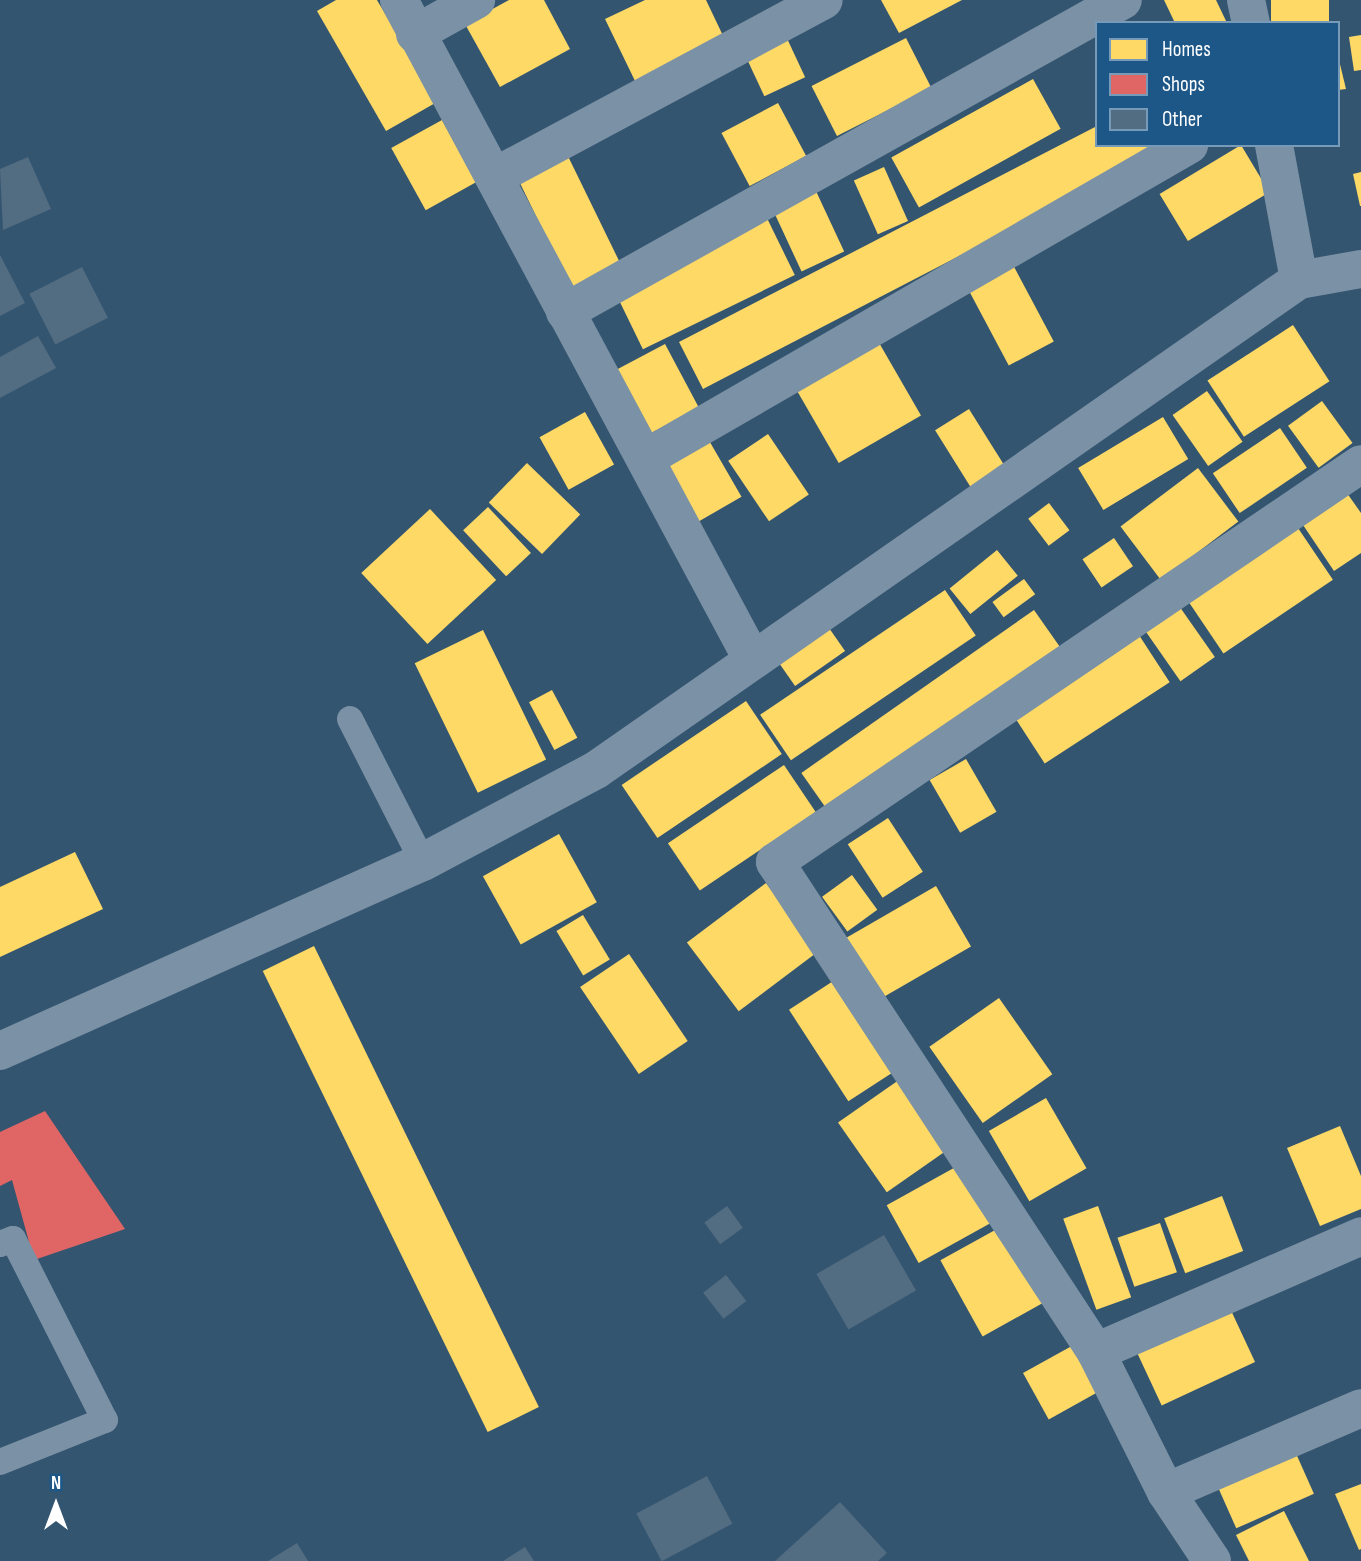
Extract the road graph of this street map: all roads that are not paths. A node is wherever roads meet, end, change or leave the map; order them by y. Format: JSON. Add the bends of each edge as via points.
{"nodes":[{"id":1,"x":399,"y":0,"type":"edge"},
{"id":2,"x":476,"y":0,"type":"edge"},
{"id":3,"x":824,"y":0,"type":"edge"},
{"id":4,"x":1123,"y":0,"type":"edge"},
{"id":5,"x":1247,"y":0,"type":"edge"},
{"id":6,"x":1251,"y":21,"type":"edge"},
{"id":7,"x":415,"y":34,"type":"junction"},
{"id":8,"x":1186,"y":147,"type":"edge"},
{"id":9,"x":1274,"y":147,"type":"edge"},
{"id":10,"x":494,"y":177,"type":"junction"},
{"id":11,"x":1361,"y":269,"type":"edge"},
{"id":12,"x":1299,"y":280,"type":"junction"},
{"id":13,"x":565,"y":312,"type":"junction"},
{"id":14,"x":646,"y":458,"type":"junction"},
{"id":15,"x":1361,"y":464,"type":"edge"},
{"id":16,"x":752,"y":659,"type":"junction"},
{"id":17,"x":350,"y":719,"type":"dead end"},
{"id":18,"x":423,"y":862,"type":"junction"},
{"id":19,"x":0,"y":1051,"type":"edge"},
{"id":20,"x":1361,"y":1236,"type":"edge"},
{"id":21,"x":0,"y":1244,"type":"edge"},
{"id":22,"x":1096,"y":1352,"type":"junction"},
{"id":23,"x":1361,"y":1408,"type":"edge"},
{"id":24,"x":0,"y":1462,"type":"edge"},
{"id":25,"x":1166,"y":1492,"type":"junction"},
{"id":26,"x":1212,"y":1561,"type":"edge"}],
"edges":[{"from":1,"to":7,"type":"street"},
{"from":2,"to":7,"type":"street"},
{"from":3,"to":10,"type":"street"},
{"from":4,"to":13,"type":"street"},
{"from":5,"to":6,"type":"street"},
{"from":7,"to":10,"type":"street"},
{"from":8,"to":14,"type":"street"},
{"from":9,"to":12,"type":"street"},
{"from":10,"to":13,"type":"street"},
{"from":11,"to":12,"type":"street"},
{"from":12,"to":16,"type":"street"},
{"from":13,"to":14,"type":"street"},
{"from":14,"to":16,"type":"street"},
{"from":15,"to":22,"type":"street","via":[[775,862]]},
{"from":16,"to":18,"type":"street","via":[[596,770]]},
{"from":17,"to":18,"type":"lane"},
{"from":18,"to":19,"type":"street"},
{"from":20,"to":22,"type":"street"},
{"from":21,"to":24,"type":"lane","via":[[13,1239],[105,1420]]},
{"from":22,"to":25,"type":"street"},
{"from":23,"to":25,"type":"street"},
{"from":25,"to":26,"type":"street"}]}
